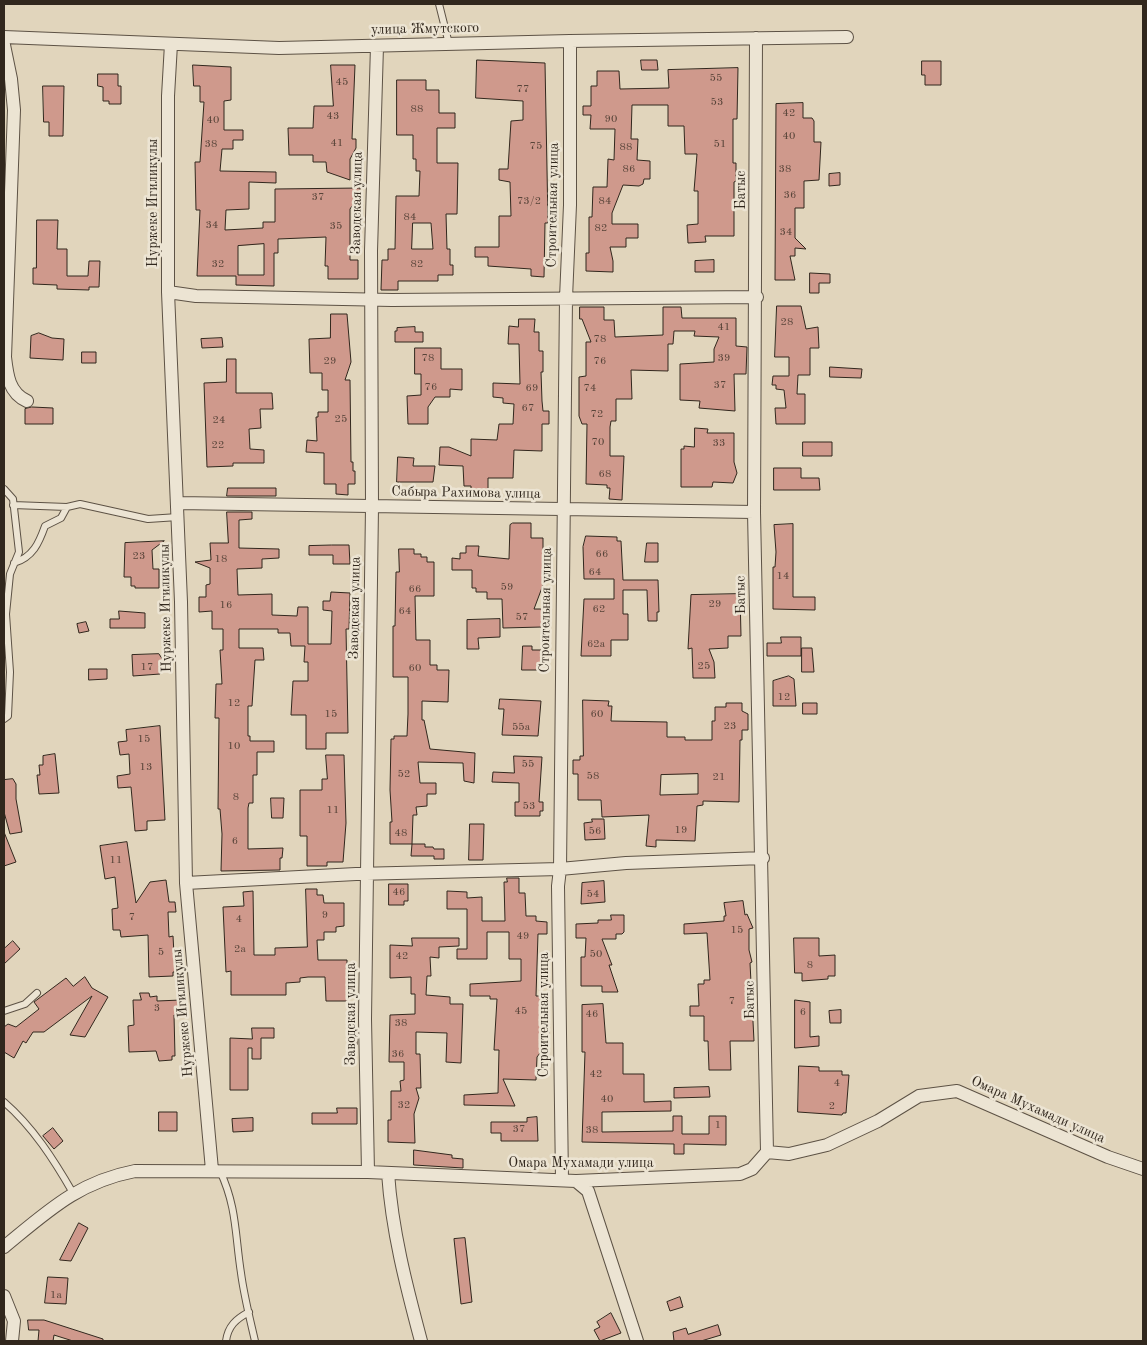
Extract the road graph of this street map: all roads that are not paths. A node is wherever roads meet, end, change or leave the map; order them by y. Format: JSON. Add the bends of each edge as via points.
{"nodes":[{"id":1,"x":439,"y":4,"type":"edge"},
{"id":2,"x":4,"y":36,"type":"edge"},
{"id":3,"x":847,"y":37,"type":"dead end"},
{"id":4,"x":756,"y":38,"type":"junction"},
{"id":5,"x":570,"y":41,"type":"junction"},
{"id":6,"x":170,"y":44,"type":"junction"},
{"id":7,"x":449,"y":44,"type":"junction"},
{"id":8,"x":4,"y":45,"type":"edge"},
{"id":9,"x":378,"y":46,"type":"junction"},
{"id":10,"x":168,"y":292,"type":"junction"},
{"id":11,"x":757,"y":297,"type":"junction"},
{"id":12,"x":566,"y":298,"type":"junction"},
{"id":13,"x":371,"y":299,"type":"junction"},
{"id":14,"x":5,"y":357,"type":"edge"},
{"id":15,"x":26,"y":401,"type":"dead end"},
{"id":16,"x":4,"y":489,"type":"edge"},
{"id":17,"x":178,"y":503,"type":"junction"},
{"id":18,"x":13,"y":505,"type":"junction"},
{"id":19,"x":67,"y":506,"type":"junction"},
{"id":20,"x":372,"y":506,"type":"junction"},
{"id":21,"x":563,"y":510,"type":"junction"},
{"id":22,"x":754,"y":512,"type":"junction"},
{"id":23,"x":178,"y":517,"type":"junction"},
{"id":24,"x":14,"y":563,"type":"junction"},
{"id":25,"x":4,"y":719,"type":"edge"},
{"id":26,"x":763,"y":858,"type":"junction"},
{"id":27,"x":560,"y":869,"type":"junction"},
{"id":28,"x":367,"y":874,"type":"junction"},
{"id":29,"x":186,"y":883,"type":"junction"},
{"id":30,"x":37,"y":993,"type":"dead end"},
{"id":31,"x":4,"y":1010,"type":"edge"},
{"id":32,"x":4,"y":1102,"type":"edge"},
{"id":33,"x":767,"y":1152,"type":"junction"},
{"id":34,"x":1143,"y":1169,"type":"edge"},
{"id":35,"x":216,"y":1170,"type":"junction"},
{"id":36,"x":368,"y":1172,"type":"junction"},
{"id":37,"x":388,"y":1173,"type":"junction"},
{"id":38,"x":562,"y":1180,"type":"junction"},
{"id":39,"x":576,"y":1181,"type":"junction"},
{"id":40,"x":72,"y":1193,"type":"junction"},
{"id":41,"x":4,"y":1247,"type":"edge"},
{"id":42,"x":4,"y":1296,"type":"edge"},
{"id":43,"x":248,"y":1312,"type":"junction"},
{"id":44,"x":12,"y":1341,"type":"edge"},
{"id":45,"x":226,"y":1341,"type":"edge"},
{"id":46,"x":255,"y":1341,"type":"edge"},
{"id":47,"x":421,"y":1341,"type":"edge"},
{"id":48,"x":637,"y":1341,"type":"edge"}],
"edges":[{"from":1,"to":7,"type":"lane"},
{"from":2,"to":6,"type":"street","name":"улица Жмутского"},
{"from":3,"to":4,"type":"street","name":"улица Жмутского"},
{"from":4,"to":5,"type":"street","name":"улица Жмутского"},
{"from":4,"to":11,"type":"street","name":"Батыс"},
{"from":5,"to":7,"type":"street","name":"улица Жмутского"},
{"from":5,"to":12,"type":"street","name":"Строительная улица","via":[[570,205]]},
{"from":6,"to":9,"type":"street","name":"улица Жмутского","via":[[279,48]]},
{"from":6,"to":10,"type":"street","name":"Нуржеке Игиликулы"},
{"from":7,"to":9,"type":"street","name":"улица Жмутского"},
{"from":8,"to":14,"type":"street","via":[[14,110]]},
{"from":9,"to":13,"type":"street","name":"Заводская улица","via":[[372,169]]},
{"from":10,"to":13,"type":"street","via":[[196,296]]},
{"from":10,"to":17,"type":"street","name":"Нуржеке Игиликулы"},
{"from":11,"to":12,"type":"street"},
{"from":11,"to":22,"type":"street","name":"Батыс"},
{"from":12,"to":13,"type":"street"},
{"from":12,"to":21,"type":"street","name":"Строительная улица"},
{"from":13,"to":20,"type":"street","name":"Заводская улица"},
{"from":14,"to":15,"type":"street","via":[[12,388],[17,397]]},
{"from":16,"to":18,"type":"lane","via":[[13,499]]},
{"from":17,"to":20,"type":"street","name":"Сабыра Рахимова улица"},
{"from":17,"to":23,"type":"street","name":"Нуржеке Игиликулы"},
{"from":18,"to":19,"type":"lane"},
{"from":18,"to":24,"type":"lane","via":[[19,552]]},
{"from":19,"to":23,"type":"lane","via":[[80,504],[148,519]]},
{"from":19,"to":24,"type":"lane","via":[[62,518],[45,526],[40,543],[26,559]]},
{"from":20,"to":21,"type":"street","name":"Сабыра Рахимова улица"},
{"from":20,"to":28,"type":"street","name":"Заводская улица"},
{"from":21,"to":22,"type":"street","name":"Сабыра Рахимова улица"},
{"from":21,"to":27,"type":"street","name":"Строительная улица"},
{"from":22,"to":26,"type":"street","name":"Батыс"},
{"from":23,"to":29,"type":"street","name":"Нуржеке Игиликулы"},
{"from":24,"to":25,"type":"lane","via":[[6,614],[10,672],[8,716]]},
{"from":26,"to":27,"type":"street"},
{"from":26,"to":33,"type":"street","name":"Батыс"},
{"from":27,"to":28,"type":"street"},
{"from":27,"to":38,"type":"street","name":"Строительная улица"},
{"from":28,"to":29,"type":"street"},
{"from":28,"to":36,"type":"street","name":"Заводская улица"},
{"from":29,"to":35,"type":"street","name":"Нуржеке Игиликулы"},
{"from":30,"to":31,"type":"lane","via":[[25,1004]]},
{"from":32,"to":40,"type":"lane","via":[[22,1118]]},
{"from":33,"to":34,"type":"street","name":"Омара Мухамади улица","via":[[789,1154],[827,1145],[878,1121],[919,1096],[956,1091]]},
{"from":33,"to":39,"type":"street","name":"Омара Мухамади улица","via":[[752,1169],[740,1174]]},
{"from":35,"to":36,"type":"street","name":"Омара Мухамади улица"},
{"from":35,"to":40,"type":"street","name":"Омара Мухамади улица","via":[[135,1170],[108,1176]]},
{"from":35,"to":43,"type":"lane","name":"Нуржеке Игиликулы","via":[[231,1193]]},
{"from":36,"to":37,"type":"street","name":"Омара Мухамади улица"},
{"from":37,"to":38,"type":"street","name":"Омара Мухамади улица"},
{"from":37,"to":47,"type":"street","via":[[391,1217]]},
{"from":38,"to":39,"type":"street","name":"Омара Мухамади улица"},
{"from":39,"to":48,"type":"street","via":[[588,1191]]},
{"from":40,"to":41,"type":"street","name":"Омара Мухамади улица"},
{"from":42,"to":44,"type":"street","via":[[14,1321]]},
{"from":43,"to":45,"type":"lane","via":[[235,1320],[227,1332]]},
{"from":43,"to":46,"type":"lane","name":"Нуржеке Игиликулы"}]}
